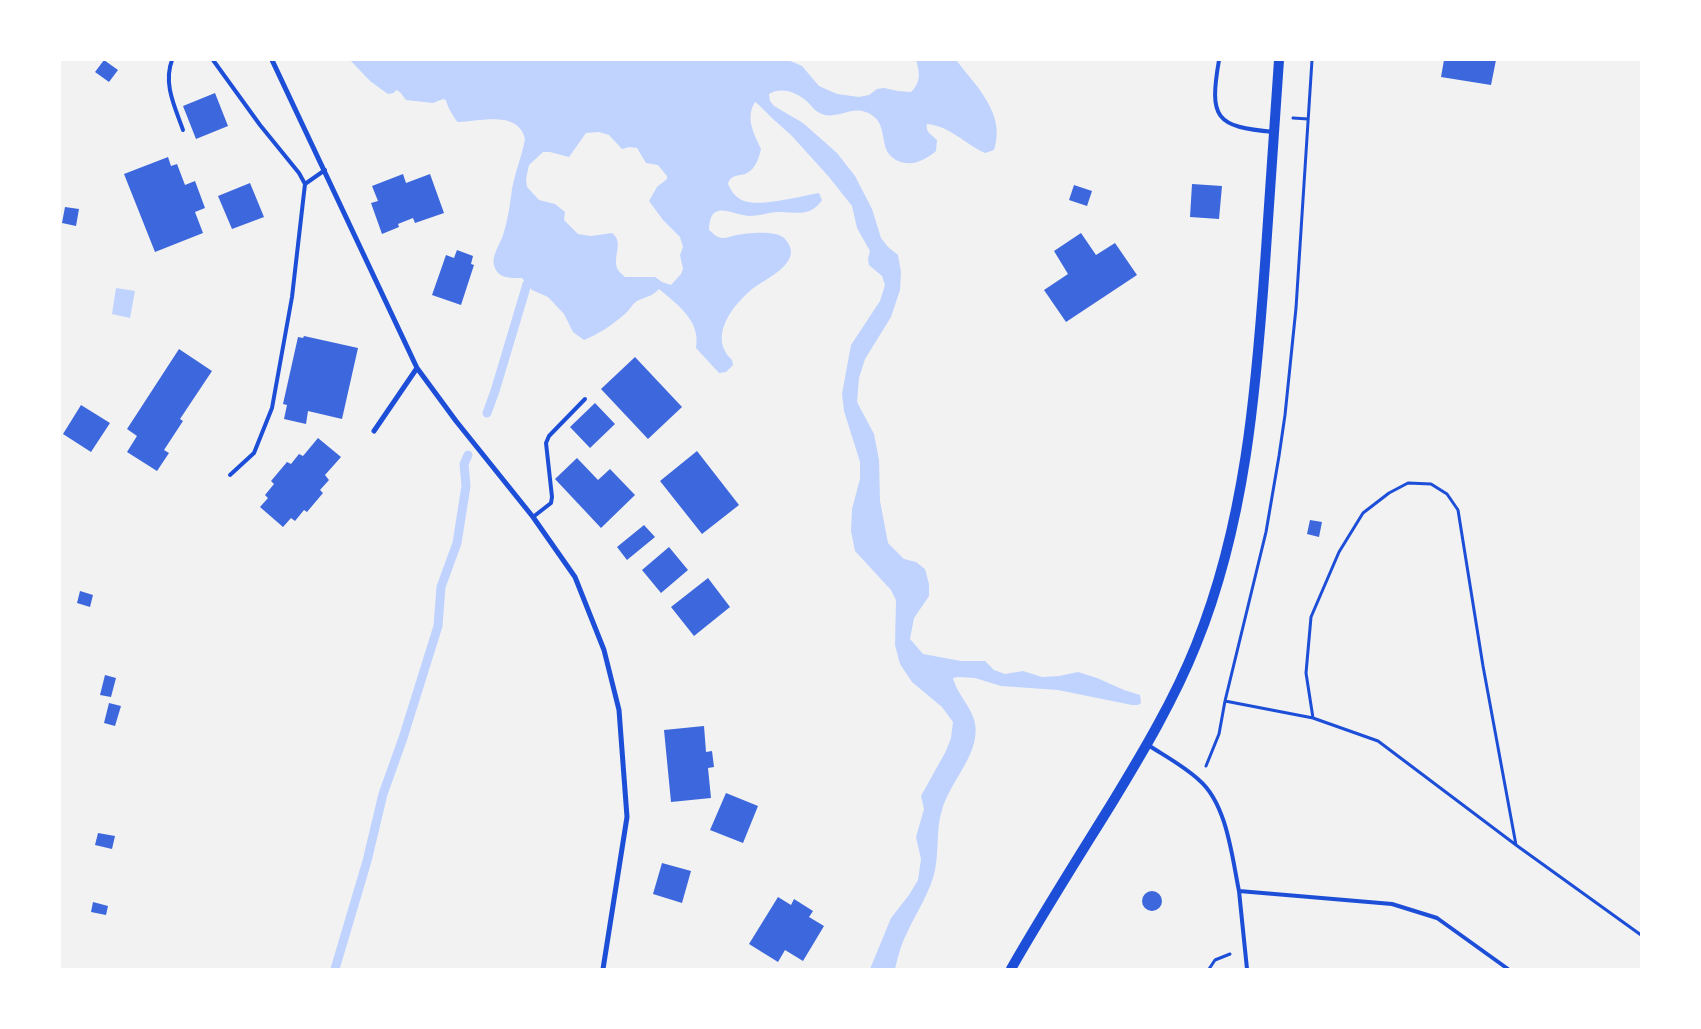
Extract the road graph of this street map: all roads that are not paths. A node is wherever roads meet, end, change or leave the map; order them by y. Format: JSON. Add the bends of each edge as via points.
{"nodes":[{"id":1,"x":172,"y":60,"type":"edge"},
{"id":2,"x":214,"y":60,"type":"edge"},
{"id":3,"x":272,"y":60,"type":"edge"},
{"id":4,"x":1219,"y":60,"type":"edge"},
{"id":5,"x":1279,"y":60,"type":"edge"},
{"id":6,"x":183,"y":130,"type":"dead end"},
{"id":7,"x":1274,"y":132,"type":"junction"},
{"id":8,"x":325,"y":170,"type":"junction"},
{"id":9,"x":305,"y":184,"type":"junction"},
{"id":10,"x":417,"y":368,"type":"junction"},
{"id":11,"x":585,"y":399,"type":"dead end"},
{"id":12,"x":374,"y":432,"type":"dead end"},
{"id":13,"x":230,"y":475,"type":"dead end"},
{"id":14,"x":534,"y":517,"type":"junction"},
{"id":15,"x":1147,"y":744,"type":"junction"},
{"id":16,"x":1239,"y":891,"type":"junction"},
{"id":17,"x":603,"y":969,"type":"edge"},
{"id":18,"x":1011,"y":969,"type":"edge"},
{"id":19,"x":1247,"y":969,"type":"edge"},
{"id":20,"x":1508,"y":969,"type":"edge"}],
"edges":[{"from":1,"to":6,"type":"lane","via":[[168,69],[169,90]]},
{"from":2,"to":9,"type":"lane"},
{"from":3,"to":8,"type":"street"},
{"from":4,"to":7,"type":"lane","via":[[1214,92],[1219,113],[1239,128]]},
{"from":5,"to":7,"type":"main road"},
{"from":7,"to":15,"type":"main road","via":[[1253,408],[1233,523],[1197,644]]},
{"from":8,"to":9,"type":"lane"},
{"from":8,"to":10,"type":"street"},
{"from":9,"to":13,"type":"lane","via":[[292,297],[272,408],[254,453]]},
{"from":10,"to":12,"type":"street"},
{"from":10,"to":14,"type":"street"},
{"from":11,"to":14,"type":"lane","via":[[549,436],[546,443],[551,503]]},
{"from":14,"to":17,"type":"street","via":[[574,577],[604,650],[619,710],[627,817]]},
{"from":15,"to":16,"type":"lane","via":[[1201,781],[1218,808]]},
{"from":15,"to":18,"type":"main road"},
{"from":16,"to":19,"type":"lane"},
{"from":16,"to":20,"type":"lane","via":[[1392,904],[1437,918]]}]}
